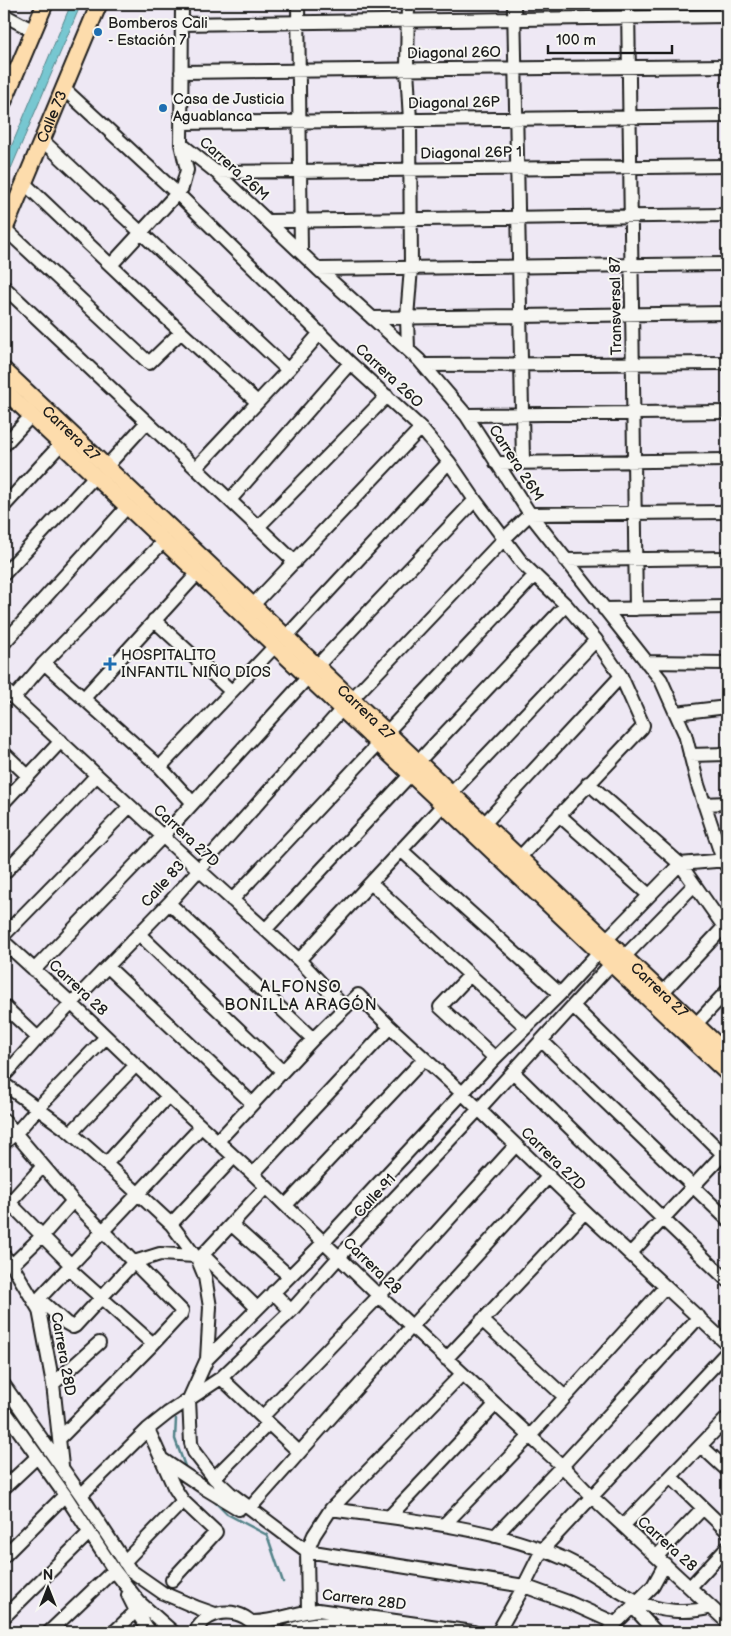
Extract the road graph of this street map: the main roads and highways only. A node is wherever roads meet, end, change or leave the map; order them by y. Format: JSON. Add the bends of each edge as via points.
{"nodes":[{"id":1,"x":45,"y":4,"type":"edge"},
{"id":2,"x":98,"y":4,"type":"edge"},
{"id":3,"x":9,"y":72,"type":"edge"},
{"id":4,"x":4,"y":101,"type":"edge"},
{"id":5,"x":4,"y":230,"type":"edge"},
{"id":6,"x":4,"y":370,"type":"edge"},
{"id":7,"x":4,"y":390,"type":"edge"},
{"id":8,"x":100,"y":471,"type":"junction"},
{"id":9,"x":280,"y":642,"type":"junction"},
{"id":10,"x":447,"y":799,"type":"junction"},
{"id":11,"x":599,"y":951,"type":"junction"},
{"id":12,"x":613,"y":964,"type":"junction"},
{"id":13,"x":727,"y":1054,"type":"edge"},
{"id":14,"x":727,"y":1073,"type":"edge"}],
"edges":[{"from":1,"to":3,"type":"main road","via":[[34,31]]},
{"from":2,"to":5,"type":"main road","name":"Calle 73"},
{"from":3,"to":4,"type":"main road"},
{"from":6,"to":8,"type":"main road","name":"Carrera 27"},
{"from":7,"to":8,"type":"main road","name":"Carrera 27","via":[[61,444]]},
{"from":8,"to":9,"type":"main road","name":"Carrera 27","via":[[253,606]]},
{"from":8,"to":9,"type":"main road","name":"Carrera 27","via":[[127,507],[198,573]]},
{"from":9,"to":10,"type":"main road","name":"Carrera 27"},
{"from":10,"to":11,"type":"main road","name":"Carrera 27"},
{"from":10,"to":11,"type":"main road","name":"Carrera 27","via":[[484,824],[519,858]]},
{"from":11,"to":12,"type":"main road","name":"Carrera 27"},
{"from":12,"to":13,"type":"main road","name":"Carrera 27","via":[[662,993]]},
{"from":12,"to":14,"type":"main road","name":"Carrera 27"}]}
